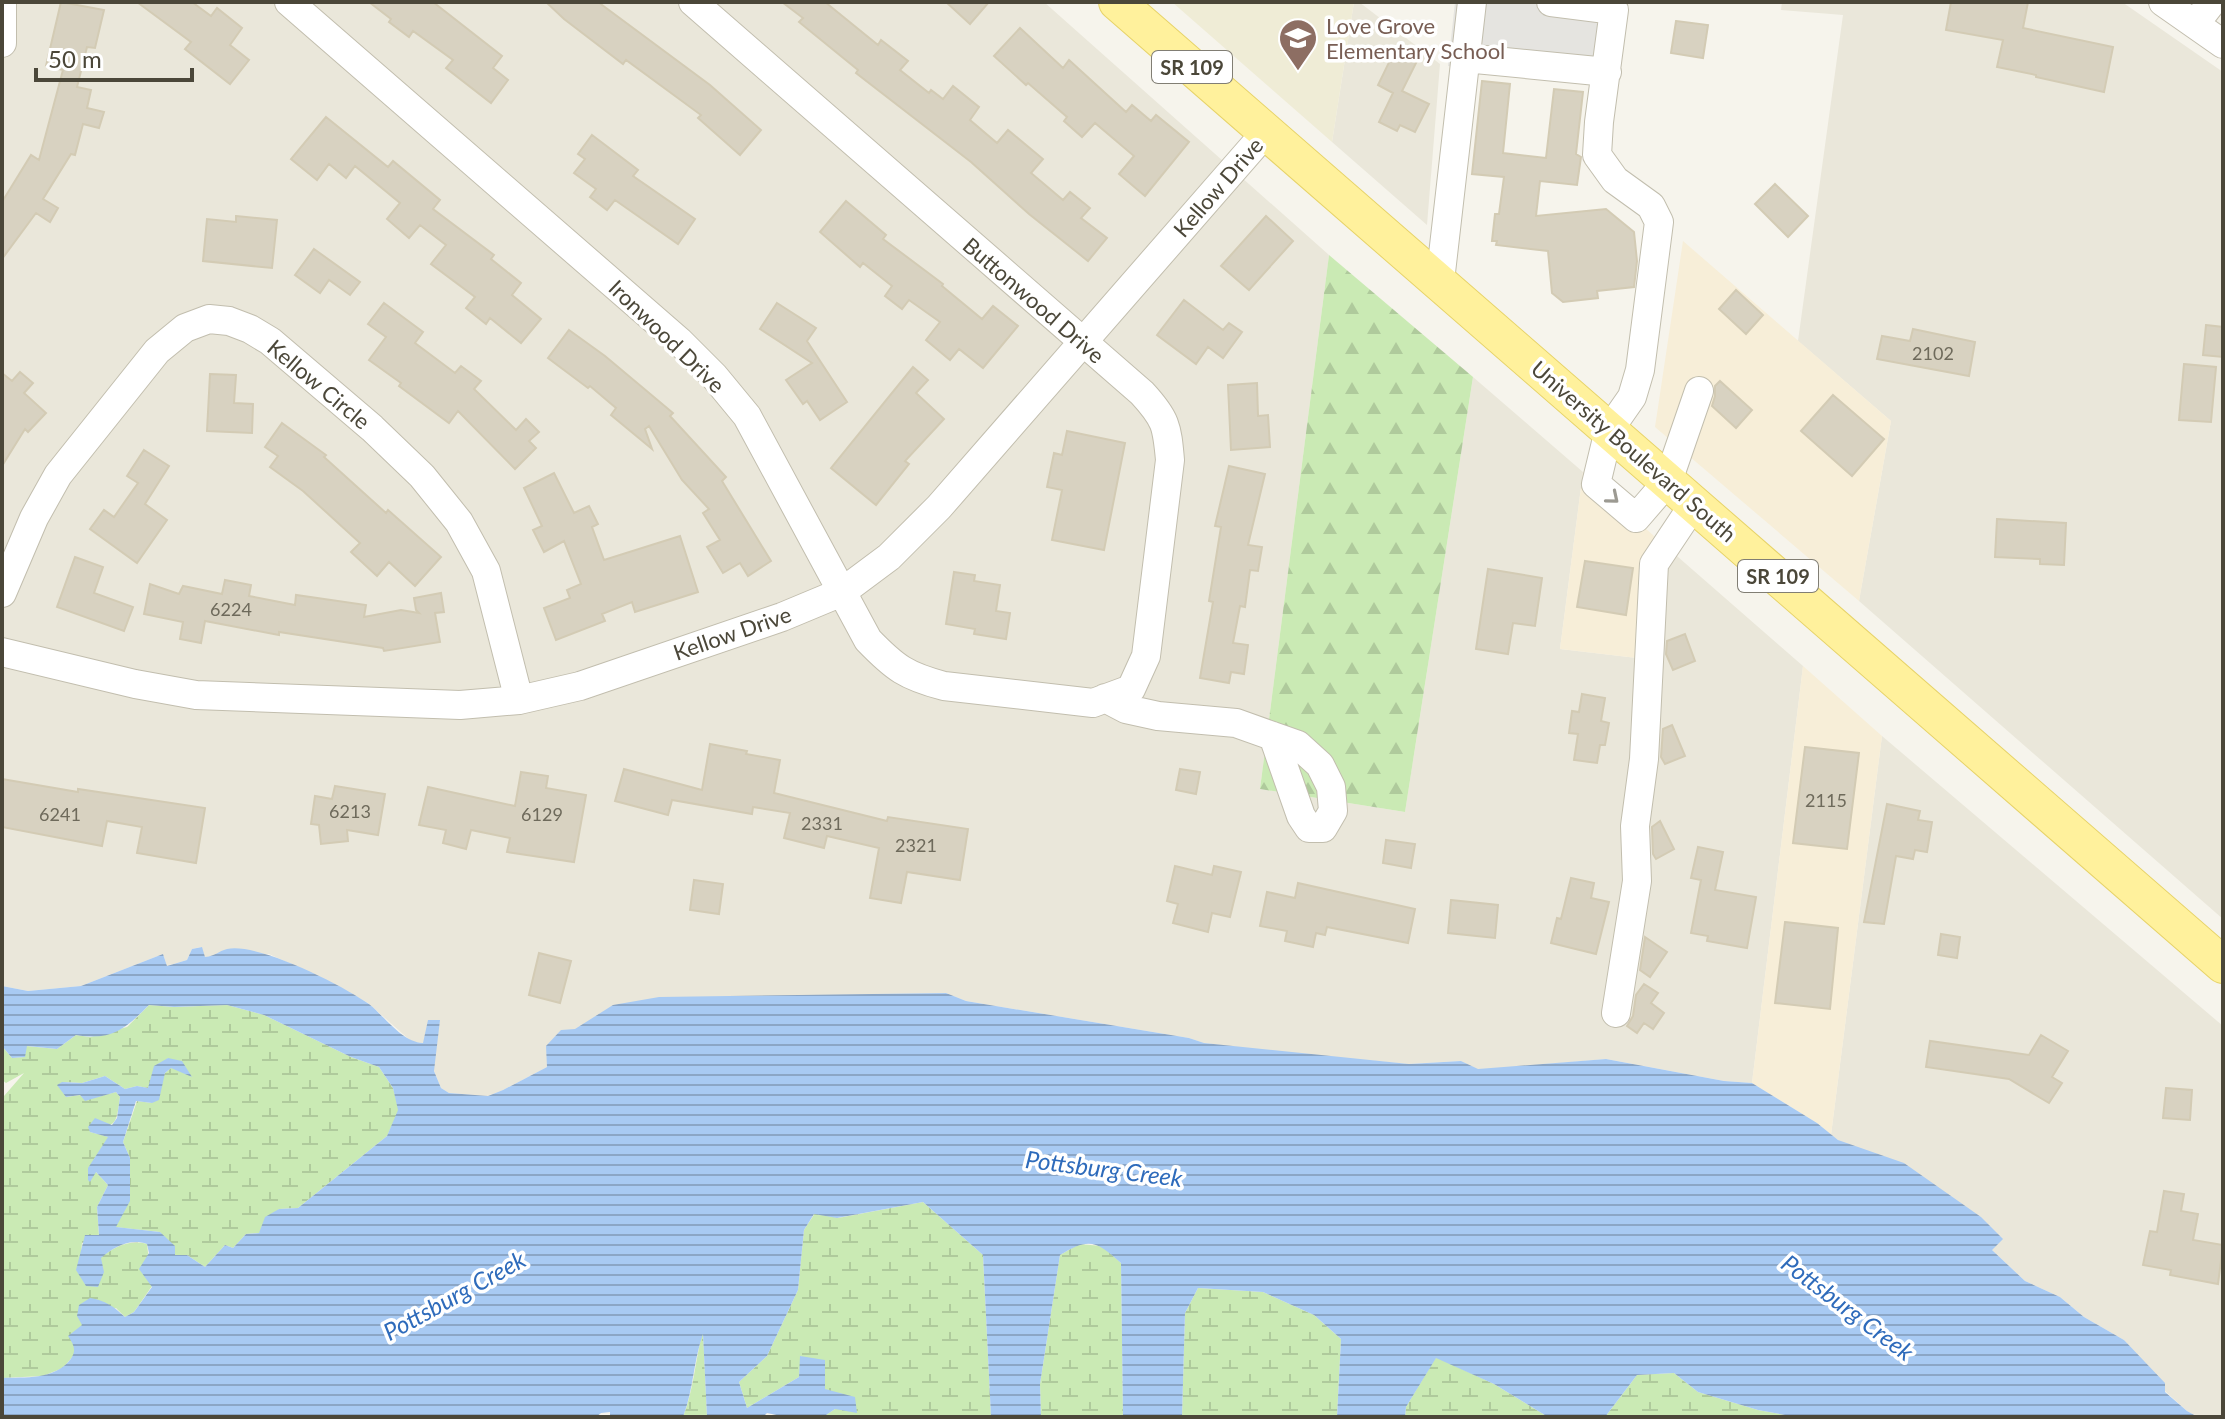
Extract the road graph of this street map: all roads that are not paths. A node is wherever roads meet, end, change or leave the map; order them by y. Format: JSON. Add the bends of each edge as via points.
{"nodes":[{"id":1,"x":2,"y":2,"type":"edge"},
{"id":2,"x":289,"y":2,"type":"edge"},
{"id":3,"x":693,"y":2,"type":"edge"},
{"id":4,"x":1117,"y":2,"type":"edge"},
{"id":5,"x":1472,"y":2,"type":"edge"},
{"id":6,"x":1551,"y":2,"type":"edge"},
{"id":7,"x":2163,"y":2,"type":"edge"},
{"id":8,"x":2204,"y":13,"type":"edge"},
{"id":9,"x":2,"y":43,"type":"edge"},
{"id":10,"x":2223,"y":44,"type":"edge"},
{"id":11,"x":1465,"y":58,"type":"junction"},
{"id":12,"x":1607,"y":72,"type":"junction"},
{"id":13,"x":1267,"y":131,"type":"junction"},
{"id":14,"x":1440,"y":281,"type":"junction"},
{"id":15,"x":1082,"y":341,"type":"junction"},
{"id":16,"x":1699,"y":391,"type":"dead end"},
{"id":17,"x":1609,"y":430,"type":"junction"},
{"id":18,"x":1668,"y":481,"type":"junction"},
{"id":19,"x":1694,"y":504,"type":"junction"},
{"id":20,"x":842,"y":592,"type":"junction"},
{"id":21,"x":2,"y":593,"type":"edge"},
{"id":22,"x":2,"y":652,"type":"edge"},
{"id":23,"x":1118,"y":694,"type":"junction"},
{"id":24,"x":519,"y":700,"type":"junction"},
{"id":25,"x":1273,"y":736,"type":"dead end"},
{"id":26,"x":2223,"y":965,"type":"edge"},
{"id":27,"x":1616,"y":1013,"type":"dead end"}],
"edges":[{"from":1,"to":9,"type":"street"},
{"from":2,"to":20,"type":"street","name":"Ironwood Drive","via":[[714,376],[747,416]]},
{"from":3,"to":15,"type":"street","name":"Buttonwood Drive"},
{"from":4,"to":13,"type":"main road","name":"University Boulevard South","number":"SR 109"},
{"from":5,"to":11,"type":"street"},
{"from":6,"to":12,"type":"street","via":[[1614,10]]},
{"from":7,"to":8,"type":"street"},
{"from":8,"to":10,"type":"street"},
{"from":11,"to":12,"type":"street"},
{"from":11,"to":14,"type":"street"},
{"from":12,"to":17,"type":"street","via":[[1597,155],[1615,180],[1651,206],[1659,222],[1640,370],[1632,397]]},
{"from":13,"to":14,"type":"main road","name":"University Boulevard South","number":"SR 109"},
{"from":13,"to":15,"type":"street","name":"Kellow Drive"},
{"from":14,"to":17,"type":"main road","name":"University Boulevard South","number":"SR 109"},
{"from":15,"to":20,"type":"street","name":"Kellow Drive","via":[[939,507],[889,557]]},
{"from":15,"to":23,"type":"street","name":"Buttonwood Drive","via":[[1160,412],[1168,434],[1170,460],[1146,656]]},
{"from":16,"to":18,"type":"street"},
{"from":17,"to":18,"type":"main road","name":"University Boulevard South","number":"SR 109"},
{"from":17,"to":18,"type":"street","one_way":true,"via":[[1596,484],[1636,518]]},
{"from":18,"to":19,"type":"main road","name":"University Boulevard South","number":"SR 109"},
{"from":19,"to":26,"type":"main road","name":"University Boulevard South","number":"SR 109"},
{"from":19,"to":27,"type":"street","via":[[1654,564],[1644,759],[1635,826],[1637,881]]},
{"from":20,"to":23,"type":"street","name":"Ironwood Drive","via":[[868,640],[892,665],[920,680],[1093,703]]},
{"from":20,"to":24,"type":"street","name":"Kellow Drive","via":[[580,686]]},
{"from":21,"to":24,"type":"street","name":"Kellow Circle","via":[[58,475],[157,351],[185,328],[209,319],[229,321],[270,341],[372,428],[422,476],[459,522],[486,571]]},
{"from":22,"to":24,"type":"street","name":"Kellow Drive","via":[[196,695],[460,705]]},
{"from":23,"to":25,"type":"street","via":[[1126,709],[1236,723]]}]}
